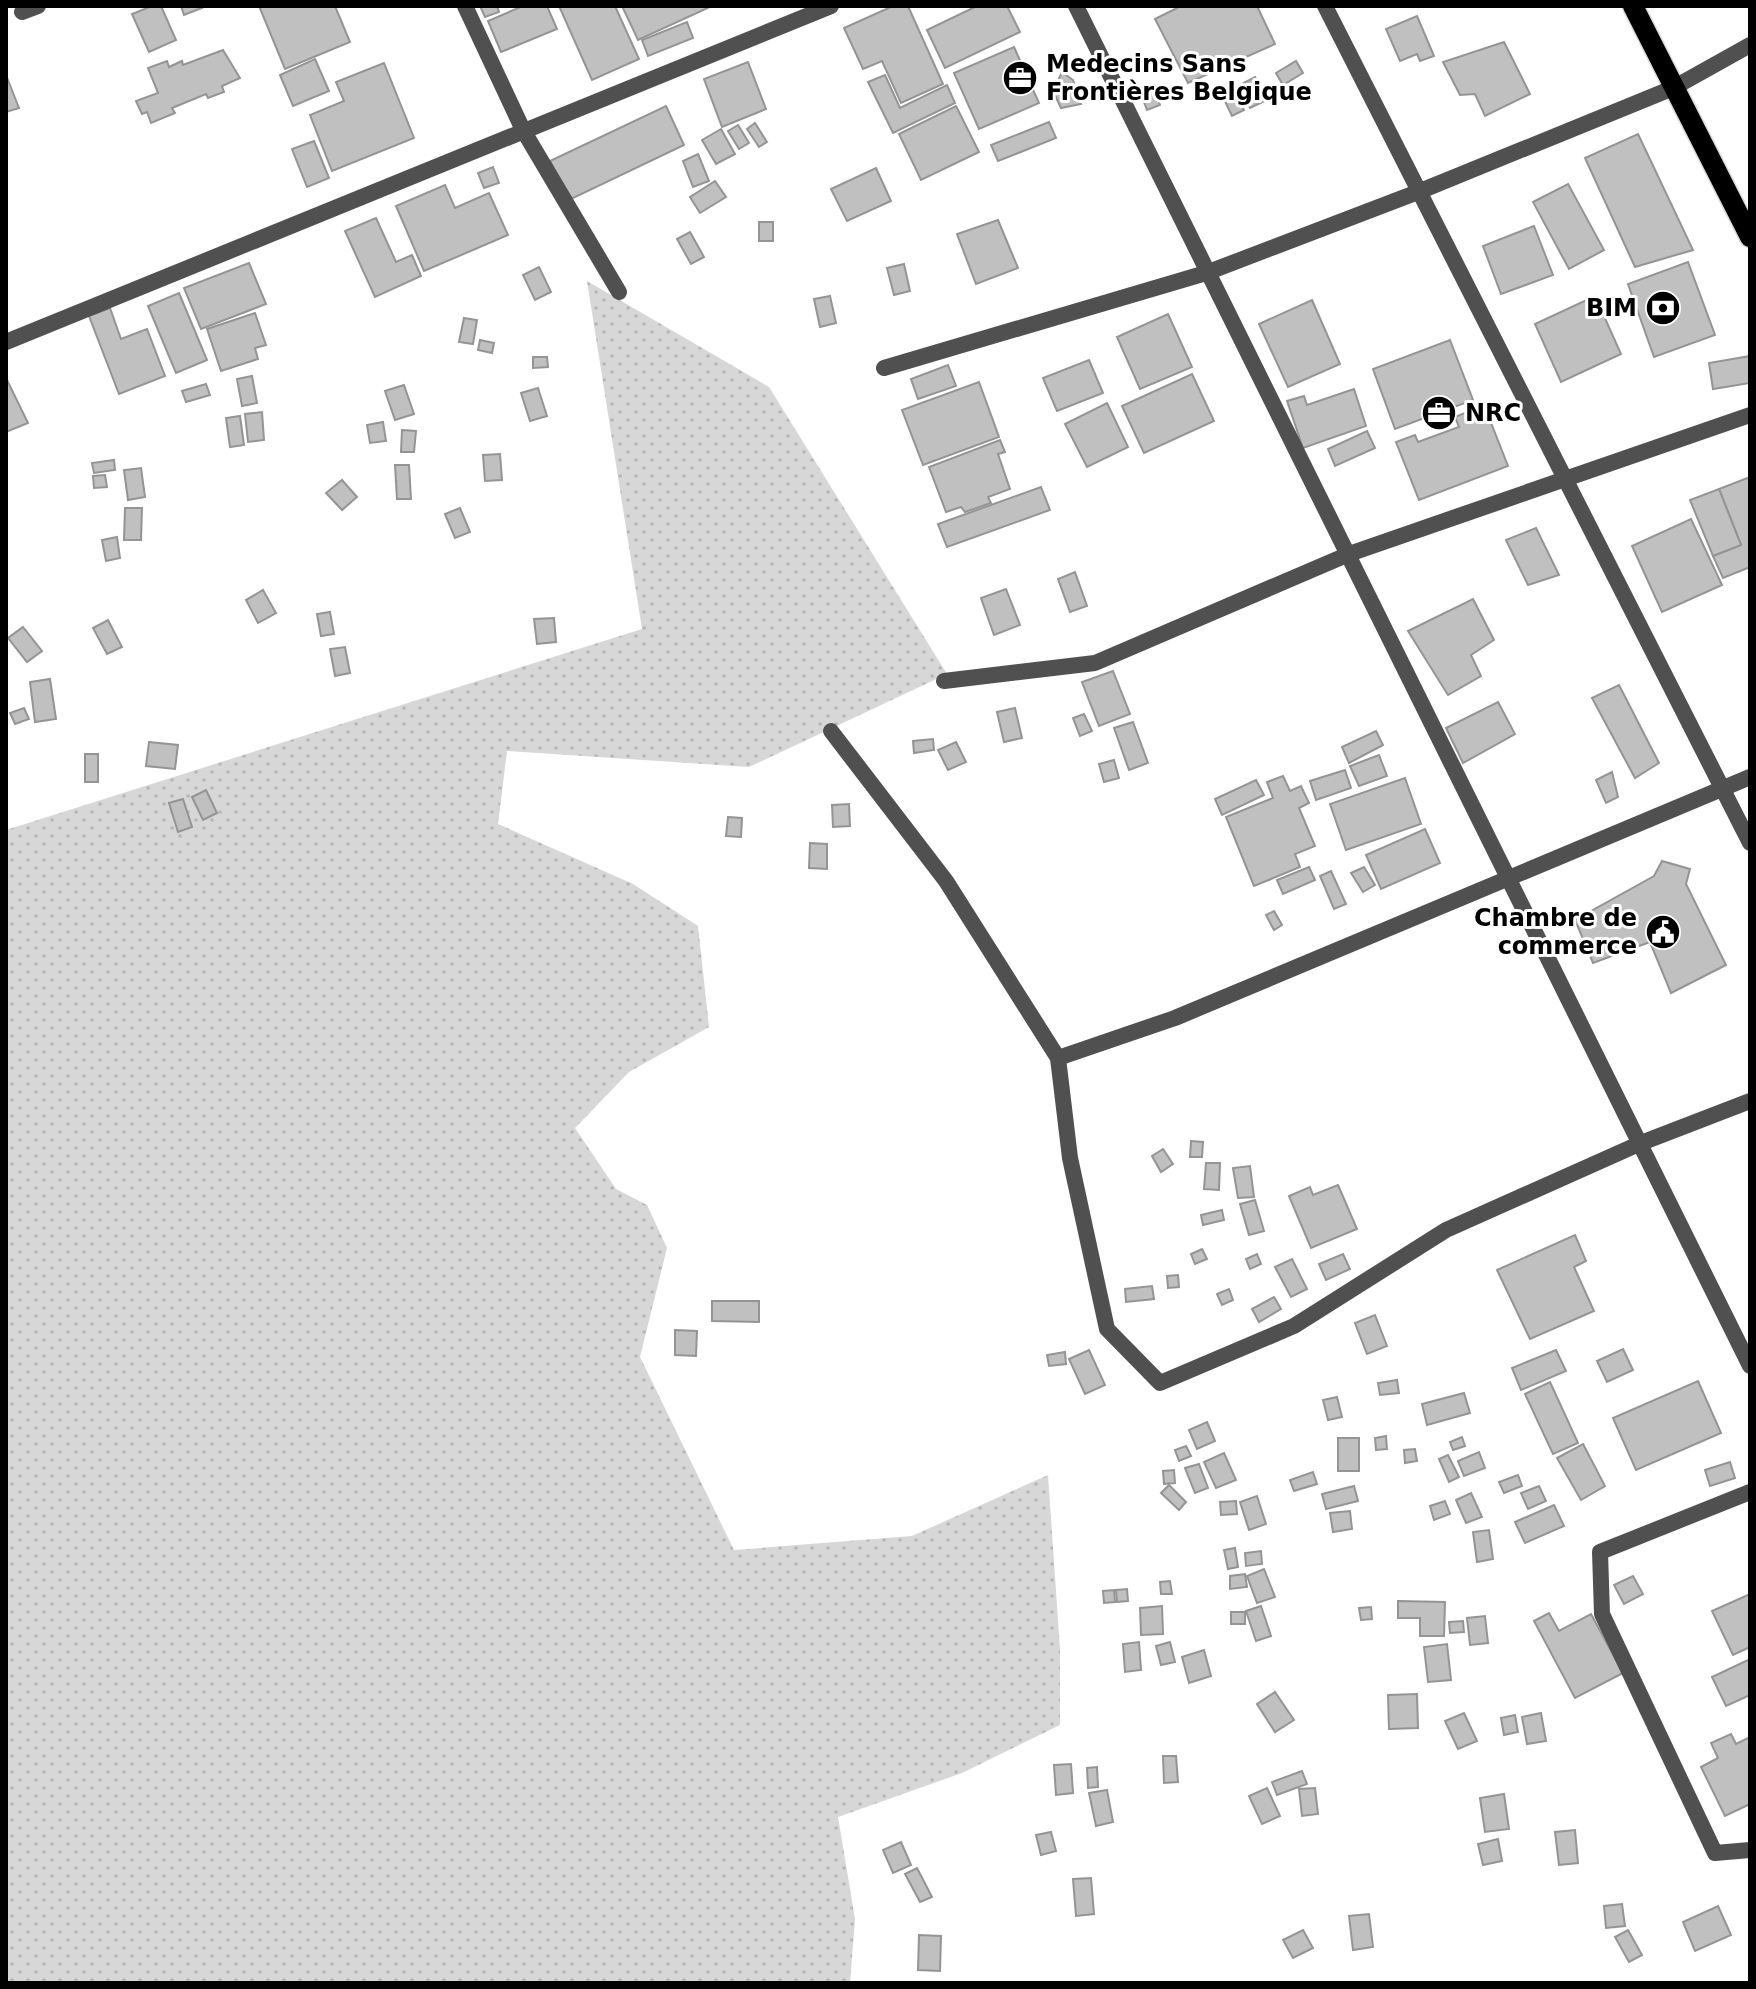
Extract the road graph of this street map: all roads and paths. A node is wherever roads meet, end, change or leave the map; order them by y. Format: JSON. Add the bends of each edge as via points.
{"nodes":[{"id":1,"x":465,"y":6,"type":"edge"},
{"id":2,"x":831,"y":6,"type":"edge"},
{"id":3,"x":1076,"y":6,"type":"edge"},
{"id":4,"x":1325,"y":6,"type":"edge"},
{"id":5,"x":1633,"y":6,"type":"edge"},
{"id":6,"x":1750,"y":45,"type":"edge"},
{"id":7,"x":1673,"y":88,"type":"junction"},
{"id":8,"x":523,"y":130,"type":"junction"},
{"id":9,"x":1418,"y":192,"type":"junction"},
{"id":10,"x":1750,"y":237,"type":"edge"},
{"id":11,"x":1206,"y":273,"type":"junction"},
{"id":12,"x":619,"y":292,"type":"dead end"},
{"id":13,"x":6,"y":342,"type":"edge"},
{"id":14,"x":884,"y":368,"type":"dead end"},
{"id":15,"x":1750,"y":415,"type":"edge"},
{"id":16,"x":1563,"y":477,"type":"junction"},
{"id":17,"x":1349,"y":554,"type":"junction"},
{"id":18,"x":944,"y":681,"type":"dead end"},
{"id":19,"x":831,"y":731,"type":"dead end"},
{"id":20,"x":1750,"y":777,"type":"edge"},
{"id":21,"x":1722,"y":788,"type":"junction"},
{"id":22,"x":1750,"y":843,"type":"edge"},
{"id":23,"x":1511,"y":877,"type":"junction"},
{"id":24,"x":1058,"y":1058,"type":"junction"},
{"id":25,"x":1750,"y":1101,"type":"edge"},
{"id":26,"x":1641,"y":1143,"type":"junction"},
{"id":27,"x":1750,"y":1366,"type":"edge"},
{"id":28,"x":1750,"y":1492,"type":"edge"},
{"id":29,"x":1750,"y":1850,"type":"edge"}],
"edges":[{"from":1,"to":8,"type":"street"},
{"from":2,"to":8,"type":"street"},
{"from":3,"to":11,"type":"street"},
{"from":4,"to":9,"type":"street"},
{"from":5,"to":7,"type":"main road"},
{"from":6,"to":7,"type":"street"},
{"from":7,"to":9,"type":"street"},
{"from":7,"to":10,"type":"main road"},
{"from":8,"to":12,"type":"street"},
{"from":8,"to":13,"type":"street"},
{"from":9,"to":11,"type":"street"},
{"from":9,"to":16,"type":"street"},
{"from":11,"to":14,"type":"street"},
{"from":11,"to":17,"type":"street"},
{"from":15,"to":16,"type":"street"},
{"from":16,"to":17,"type":"street"},
{"from":16,"to":21,"type":"street"},
{"from":17,"to":18,"type":"street","via":[[1095,663]]},
{"from":17,"to":23,"type":"street"},
{"from":19,"to":24,"type":"street","via":[[946,881]]},
{"from":20,"to":21,"type":"street"},
{"from":21,"to":22,"type":"street"},
{"from":21,"to":23,"type":"street"},
{"from":23,"to":24,"type":"street","via":[[1175,1018]]},
{"from":23,"to":26,"type":"street"},
{"from":24,"to":26,"type":"street","via":[[1070,1158],[1107,1329],[1160,1383],[1294,1326],[1446,1230]]},
{"from":25,"to":26,"type":"street"},
{"from":26,"to":27,"type":"street"},
{"from":28,"to":29,"type":"street","via":[[1600,1552],[1602,1614],[1715,1853]]}]}
